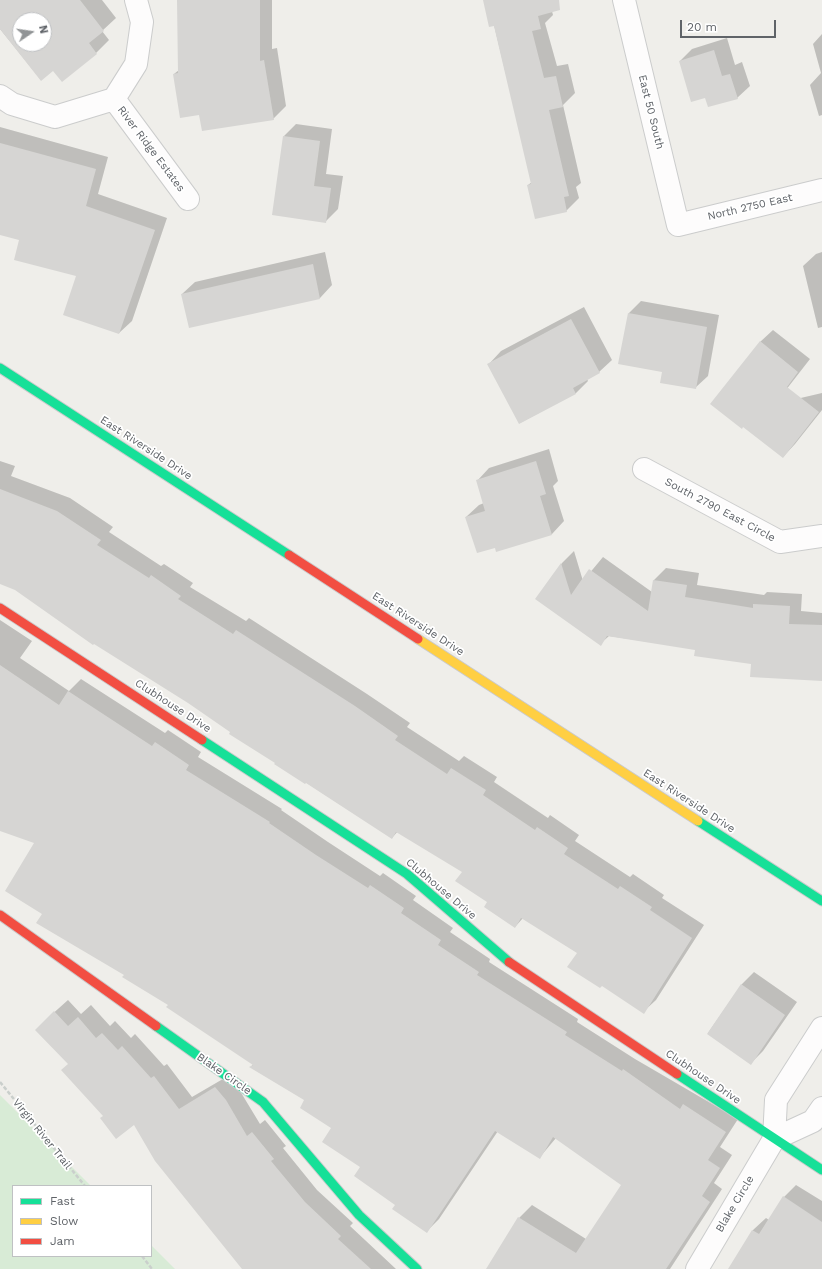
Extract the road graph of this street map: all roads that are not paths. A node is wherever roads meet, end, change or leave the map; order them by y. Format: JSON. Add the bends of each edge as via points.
{"nodes":[{"id":1,"x":136,"y":0,"type":"edge"},
{"id":2,"x":624,"y":0,"type":"edge"},
{"id":3,"x":0,"y":96,"type":"edge"},
{"id":4,"x":114,"y":99,"type":"junction"},
{"id":5,"x":822,"y":190,"type":"edge"},
{"id":6,"x":188,"y":199,"type":"dead end"},
{"id":7,"x":678,"y":224,"type":"joint"},
{"id":8,"x":0,"y":368,"type":"edge"},
{"id":9,"x":644,"y":469,"type":"dead end"},
{"id":10,"x":822,"y":536,"type":"edge"},
{"id":11,"x":0,"y":608,"type":"edge"},
{"id":12,"x":822,"y":901,"type":"edge"},
{"id":13,"x":0,"y":915,"type":"edge"},
{"id":14,"x":822,"y":1028,"type":"edge"},
{"id":15,"x":822,"y":1108,"type":"edge"},
{"id":16,"x":774,"y":1139,"type":"junction"},
{"id":17,"x":822,"y":1170,"type":"edge"},
{"id":18,"x":417,"y":1269,"type":"edge"},
{"id":19,"x":696,"y":1269,"type":"edge"}],
"edges":[{"from":1,"to":4,"type":"street","name":"River Ridge Estates","via":[[142,22],[136,64]]},
{"from":2,"to":7,"type":"street","name":"East 50 South"},
{"from":3,"to":4,"type":"street","name":"River Ridge Estates","via":[[12,104],[55,117]]},
{"from":4,"to":6,"type":"street","name":"River Ridge Estates"},
{"from":5,"to":7,"type":"street","name":"North 2750 East"},
{"from":8,"to":12,"type":"street","name":"East Riverside Drive"},
{"from":9,"to":10,"type":"street","name":"South 2790 East Circle","via":[[780,542]]},
{"from":11,"to":16,"type":"street","name":"Clubhouse Drive","via":[[408,874],[507,961]]},
{"from":13,"to":18,"type":"street","name":"Blake Circle","via":[[263,1102],[359,1215]]},
{"from":14,"to":16,"type":"street","via":[[776,1100]]},
{"from":15,"to":16,"type":"street","via":[[813,1121]]},
{"from":16,"to":17,"type":"street","name":"Clubhouse Drive"},
{"from":16,"to":19,"type":"street","name":"Blake Circle"}]}
